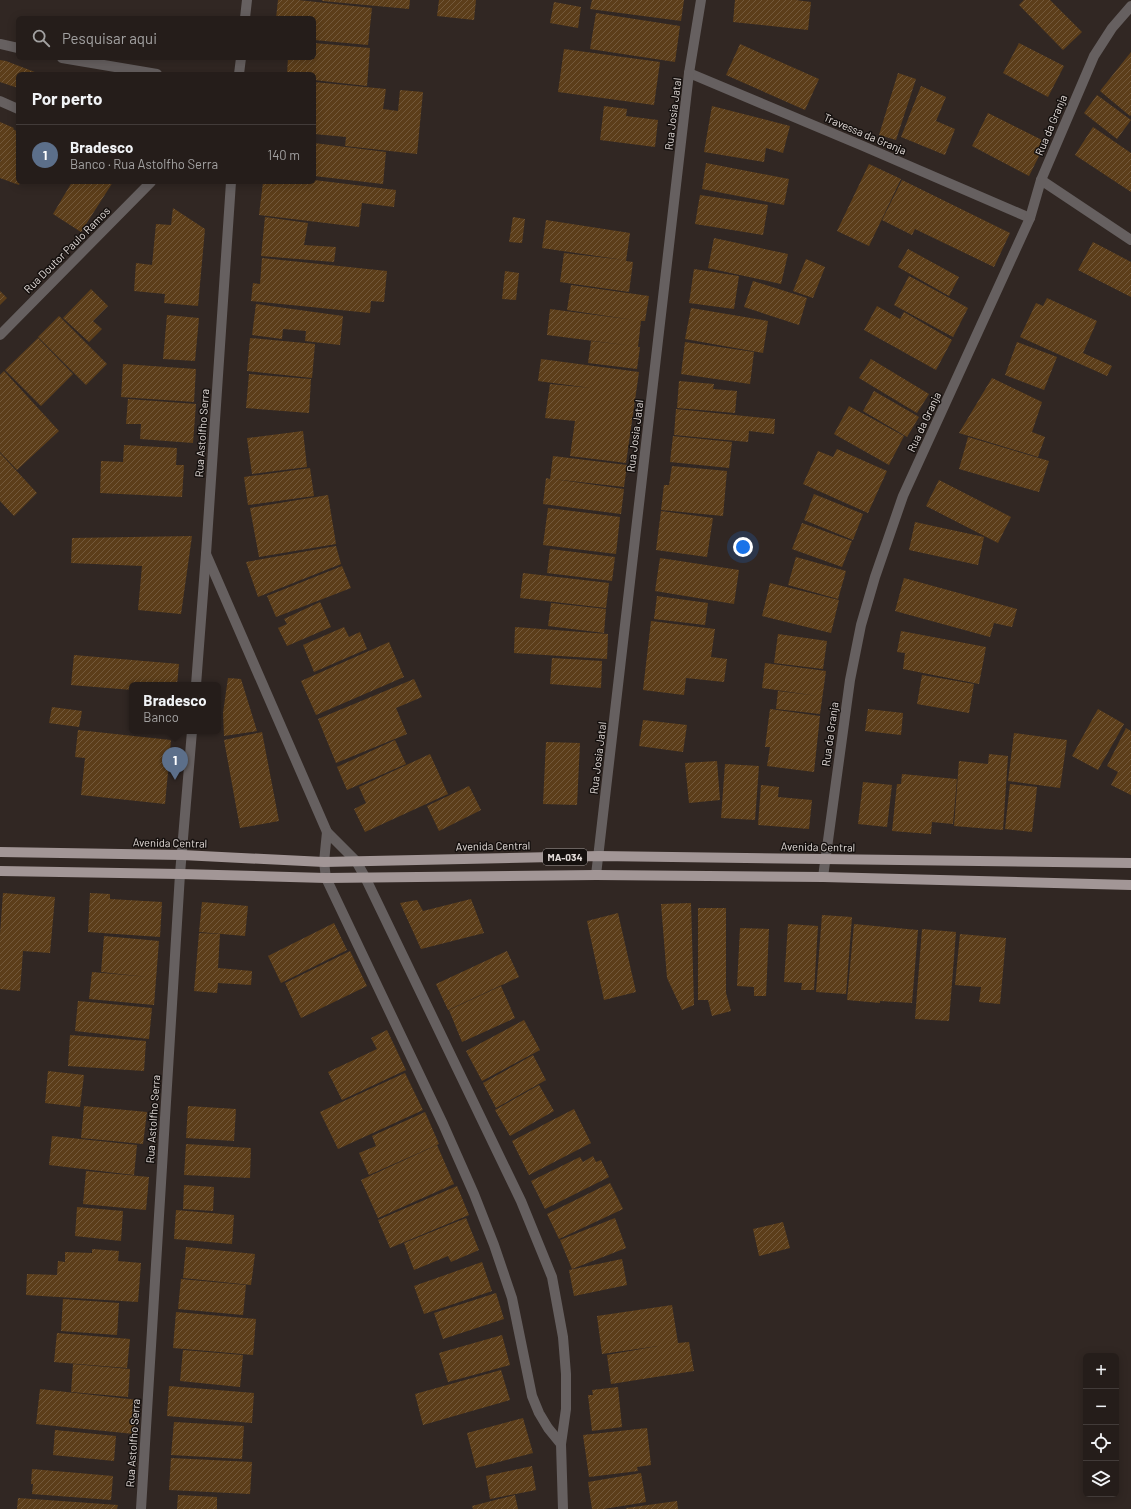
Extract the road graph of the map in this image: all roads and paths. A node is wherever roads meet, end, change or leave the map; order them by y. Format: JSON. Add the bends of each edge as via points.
{"nodes":[{"id":1,"x":247,"y":0,"type":"edge"},
{"id":2,"x":701,"y":0,"type":"edge"},
{"id":3,"x":1131,"y":6,"type":"edge"},
{"id":4,"x":245,"y":16,"type":"edge"},
{"id":5,"x":0,"y":44,"type":"edge"},
{"id":6,"x":16,"y":48,"type":"edge"},
{"id":7,"x":74,"y":60,"type":"edge"},
{"id":8,"x":241,"y":60,"type":"edge"},
{"id":9,"x":144,"y":72,"type":"edge"},
{"id":10,"x":239,"y":72,"type":"edge"},
{"id":11,"x":689,"y":73,"type":"junction"},
{"id":12,"x":0,"y":101,"type":"edge"},
{"id":13,"x":16,"y":108,"type":"edge"},
{"id":14,"x":1041,"y":180,"type":"junction"},
{"id":15,"x":149,"y":184,"type":"edge"},
{"id":16,"x":231,"y":184,"type":"edge"},
{"id":17,"x":1030,"y":218,"type":"junction"},
{"id":18,"x":1131,"y":240,"type":"edge"},
{"id":19,"x":0,"y":335,"type":"edge"},
{"id":20,"x":206,"y":554,"type":"junction"},
{"id":21,"x":196,"y":682,"type":"edge"},
{"id":22,"x":192,"y":734,"type":"edge"},
{"id":23,"x":327,"y":832,"type":"junction"},
{"id":24,"x":0,"y":852,"type":"edge"},
{"id":25,"x":182,"y":854,"type":"junction"},
{"id":26,"x":599,"y":856,"type":"junction"},
{"id":27,"x":825,"y":860,"type":"junction"},
{"id":28,"x":356,"y":861,"type":"junction"},
{"id":29,"x":324,"y":862,"type":"junction"},
{"id":30,"x":1131,"y":863,"type":"edge"},
{"id":31,"x":0,"y":871,"type":"edge"},
{"id":32,"x":180,"y":874,"type":"junction"},
{"id":33,"x":596,"y":875,"type":"junction"},
{"id":34,"x":365,"y":877,"type":"junction"},
{"id":35,"x":822,"y":877,"type":"junction"},
{"id":36,"x":326,"y":878,"type":"junction"},
{"id":37,"x":1131,"y":885,"type":"edge"},
{"id":38,"x":561,"y":1444,"type":"junction"},
{"id":39,"x":141,"y":1509,"type":"edge"},
{"id":40,"x":563,"y":1509,"type":"edge"}],
"edges":[{"from":1,"to":4,"type":"street"},
{"from":2,"to":11,"type":"street","name":"Rua Josia Jatal"},
{"from":3,"to":14,"type":"street","name":"Rua da Granja","via":[[1112,28],[1094,56]]},
{"from":5,"to":6,"type":"street"},
{"from":7,"to":9,"type":"street"},
{"from":8,"to":10,"type":"street"},
{"from":11,"to":17,"type":"street","name":"Travessa da Granja"},
{"from":11,"to":26,"type":"street","name":"Rua Josia Jatal"},
{"from":12,"to":13,"type":"street"},
{"from":14,"to":17,"type":"street","name":"Rua da Granja"},
{"from":14,"to":18,"type":"street"},
{"from":15,"to":19,"type":"street","name":"Rua Doutor Paulo Ramos"},
{"from":16,"to":20,"type":"street","name":"Rua Astolfho Serra"},
{"from":17,"to":27,"type":"street","name":"Rua da Granja","via":[[904,496],[875,577],[861,625],[850,680]]},
{"from":20,"to":21,"type":"street","name":"Rua Astolfho Serra"},
{"from":20,"to":23,"type":"street"},
{"from":22,"to":25,"type":"street","name":"Rua Astolfho Serra"},
{"from":23,"to":28,"type":"street"},
{"from":23,"to":29,"type":"street"},
{"from":24,"to":25,"type":"main road","name":"Avenida Central","number":"MA-034"},
{"from":25,"to":29,"type":"main road","name":"Avenida Central","number":"MA-034"},
{"from":25,"to":32,"type":"street","name":"Rua Astolfho Serra"},
{"from":26,"to":27,"type":"main road","name":"Avenida Central","number":"MA-034"},
{"from":26,"to":28,"type":"main road","name":"Avenida Central","number":"MA-034"},
{"from":26,"to":33,"type":"street","name":"Rua Josia Jatal"},
{"from":27,"to":30,"type":"main road","name":"Avenida Central","number":"MA-034"},
{"from":27,"to":35,"type":"street","name":"Rua da Granja"},
{"from":28,"to":29,"type":"main road","name":"Avenida Central","number":"MA-034"},
{"from":28,"to":34,"type":"street"},
{"from":29,"to":36,"type":"street"},
{"from":31,"to":32,"type":"main road","number":"MA-034"},
{"from":32,"to":36,"type":"main road","number":"MA-034"},
{"from":32,"to":39,"type":"street","name":"Rua Astolfho Serra"},
{"from":33,"to":34,"type":"main road","number":"MA-034"},
{"from":33,"to":35,"type":"main road","number":"MA-034"},
{"from":34,"to":36,"type":"main road","number":"MA-034"},
{"from":34,"to":38,"type":"street","via":[[521,1201],[552,1277],[563,1337],[566,1374],[566,1408]]},
{"from":35,"to":37,"type":"main road","number":"MA-034"},
{"from":36,"to":38,"type":"street","via":[[474,1194],[512,1298],[532,1396],[548,1428]]},
{"from":38,"to":40,"type":"street"}]}
